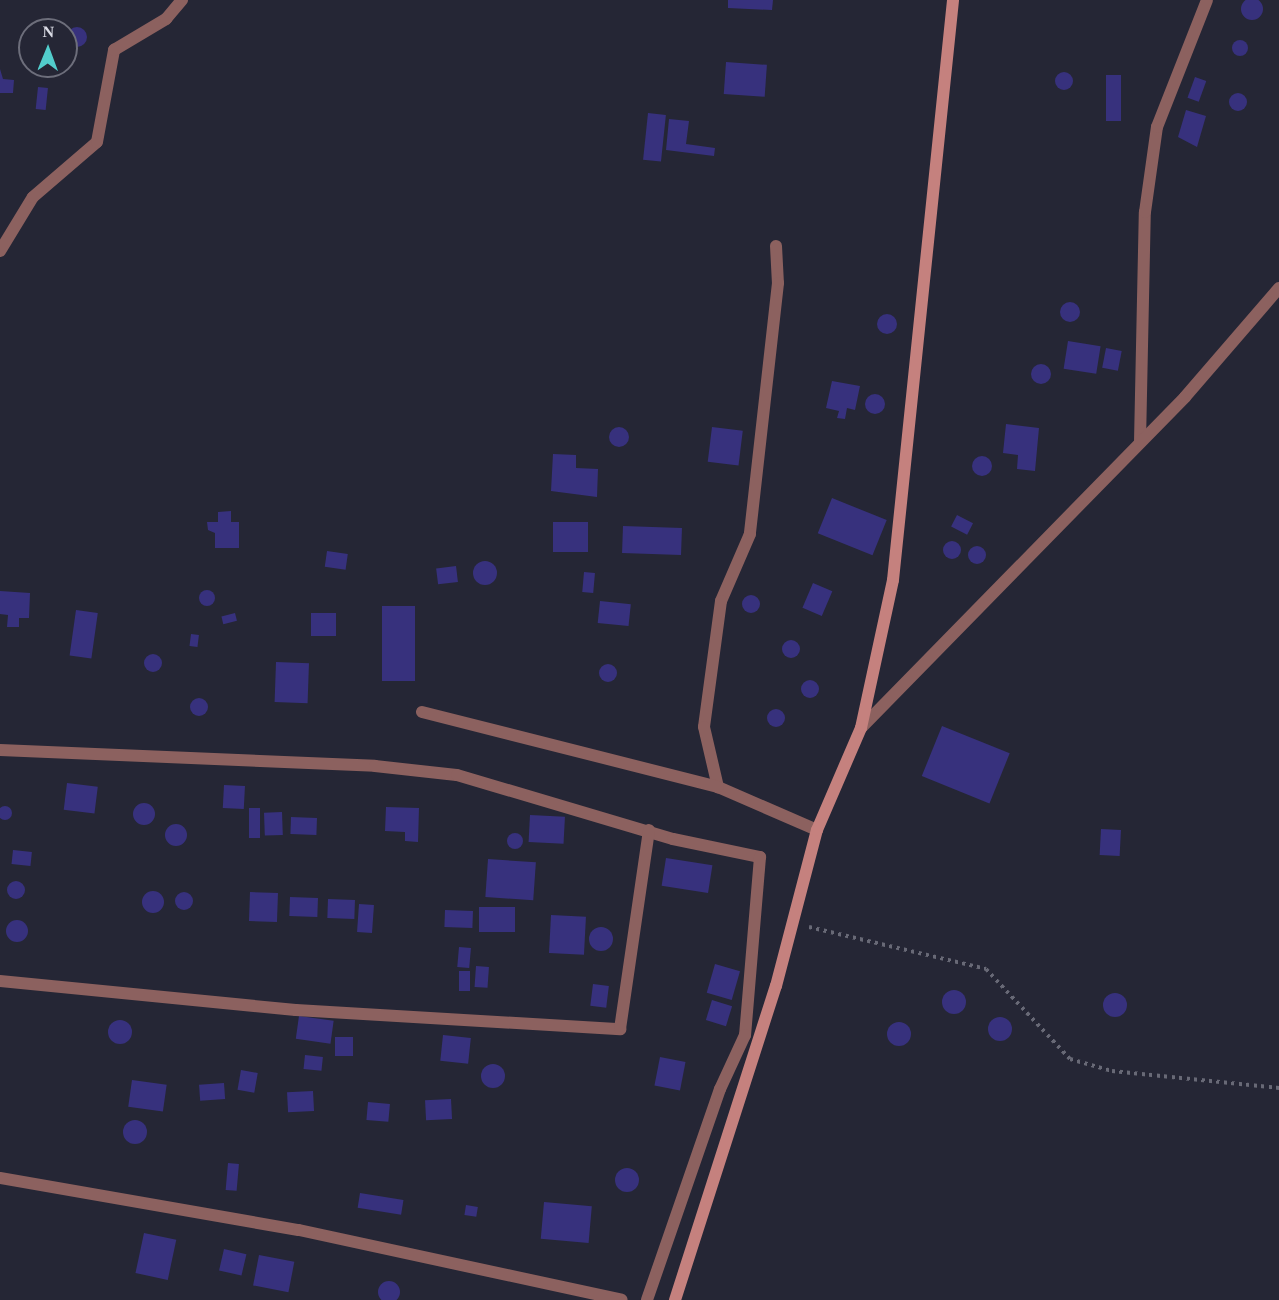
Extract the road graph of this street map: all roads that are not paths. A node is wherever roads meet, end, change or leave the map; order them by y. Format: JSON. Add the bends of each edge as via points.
{"nodes":[{"id":1,"x":182,"y":0,"type":"edge"},
{"id":2,"x":953,"y":0,"type":"edge"},
{"id":3,"x":1207,"y":0,"type":"edge"},
{"id":4,"x":776,"y":246,"type":"dead end"},
{"id":5,"x":0,"y":251,"type":"edge"},
{"id":6,"x":1279,"y":288,"type":"edge"},
{"id":7,"x":1140,"y":442,"type":"junction"},
{"id":8,"x":422,"y":712,"type":"dead end"},
{"id":9,"x":861,"y":728,"type":"junction"},
{"id":10,"x":0,"y":750,"type":"edge"},
{"id":11,"x":718,"y":787,"type":"junction"},
{"id":12,"x":649,"y":830,"type":"junction"},
{"id":13,"x":817,"y":830,"type":"junction"},
{"id":14,"x":0,"y":981,"type":"edge"},
{"id":15,"x":745,"y":1035,"type":"junction"},
{"id":16,"x":759,"y":1040,"type":"junction"},
{"id":17,"x":0,"y":1178,"type":"edge"},
{"id":18,"x":622,"y":1300,"type":"edge"},
{"id":19,"x":647,"y":1300,"type":"edge"},
{"id":20,"x":675,"y":1300,"type":"edge"}],
"edges":[{"from":1,"to":5,"type":"street","via":[[166,19],[114,50],[97,141],[33,197]]},
{"from":2,"to":9,"type":"main road","via":[[893,580]]},
{"from":3,"to":7,"type":"street","via":[[1157,127],[1145,212]]},
{"from":4,"to":11,"type":"street","via":[[778,282],[754,512],[750,534],[721,601],[705,727]]},
{"from":6,"to":7,"type":"street"},
{"from":7,"to":9,"type":"street"},
{"from":8,"to":11,"type":"street"},
{"from":9,"to":13,"type":"main road"},
{"from":10,"to":12,"type":"street","via":[[428,771]]},
{"from":11,"to":13,"type":"street"},
{"from":12,"to":14,"type":"street","via":[[620,1029],[296,1010]]},
{"from":12,"to":15,"type":"street","via":[[760,857]]},
{"from":13,"to":16,"type":"main road"},
{"from":15,"to":16,"type":"street"},
{"from":15,"to":19,"type":"street","via":[[720,1089]]},
{"from":16,"to":20,"type":"main road"},
{"from":17,"to":18,"type":"street","via":[[299,1230]]}]}
